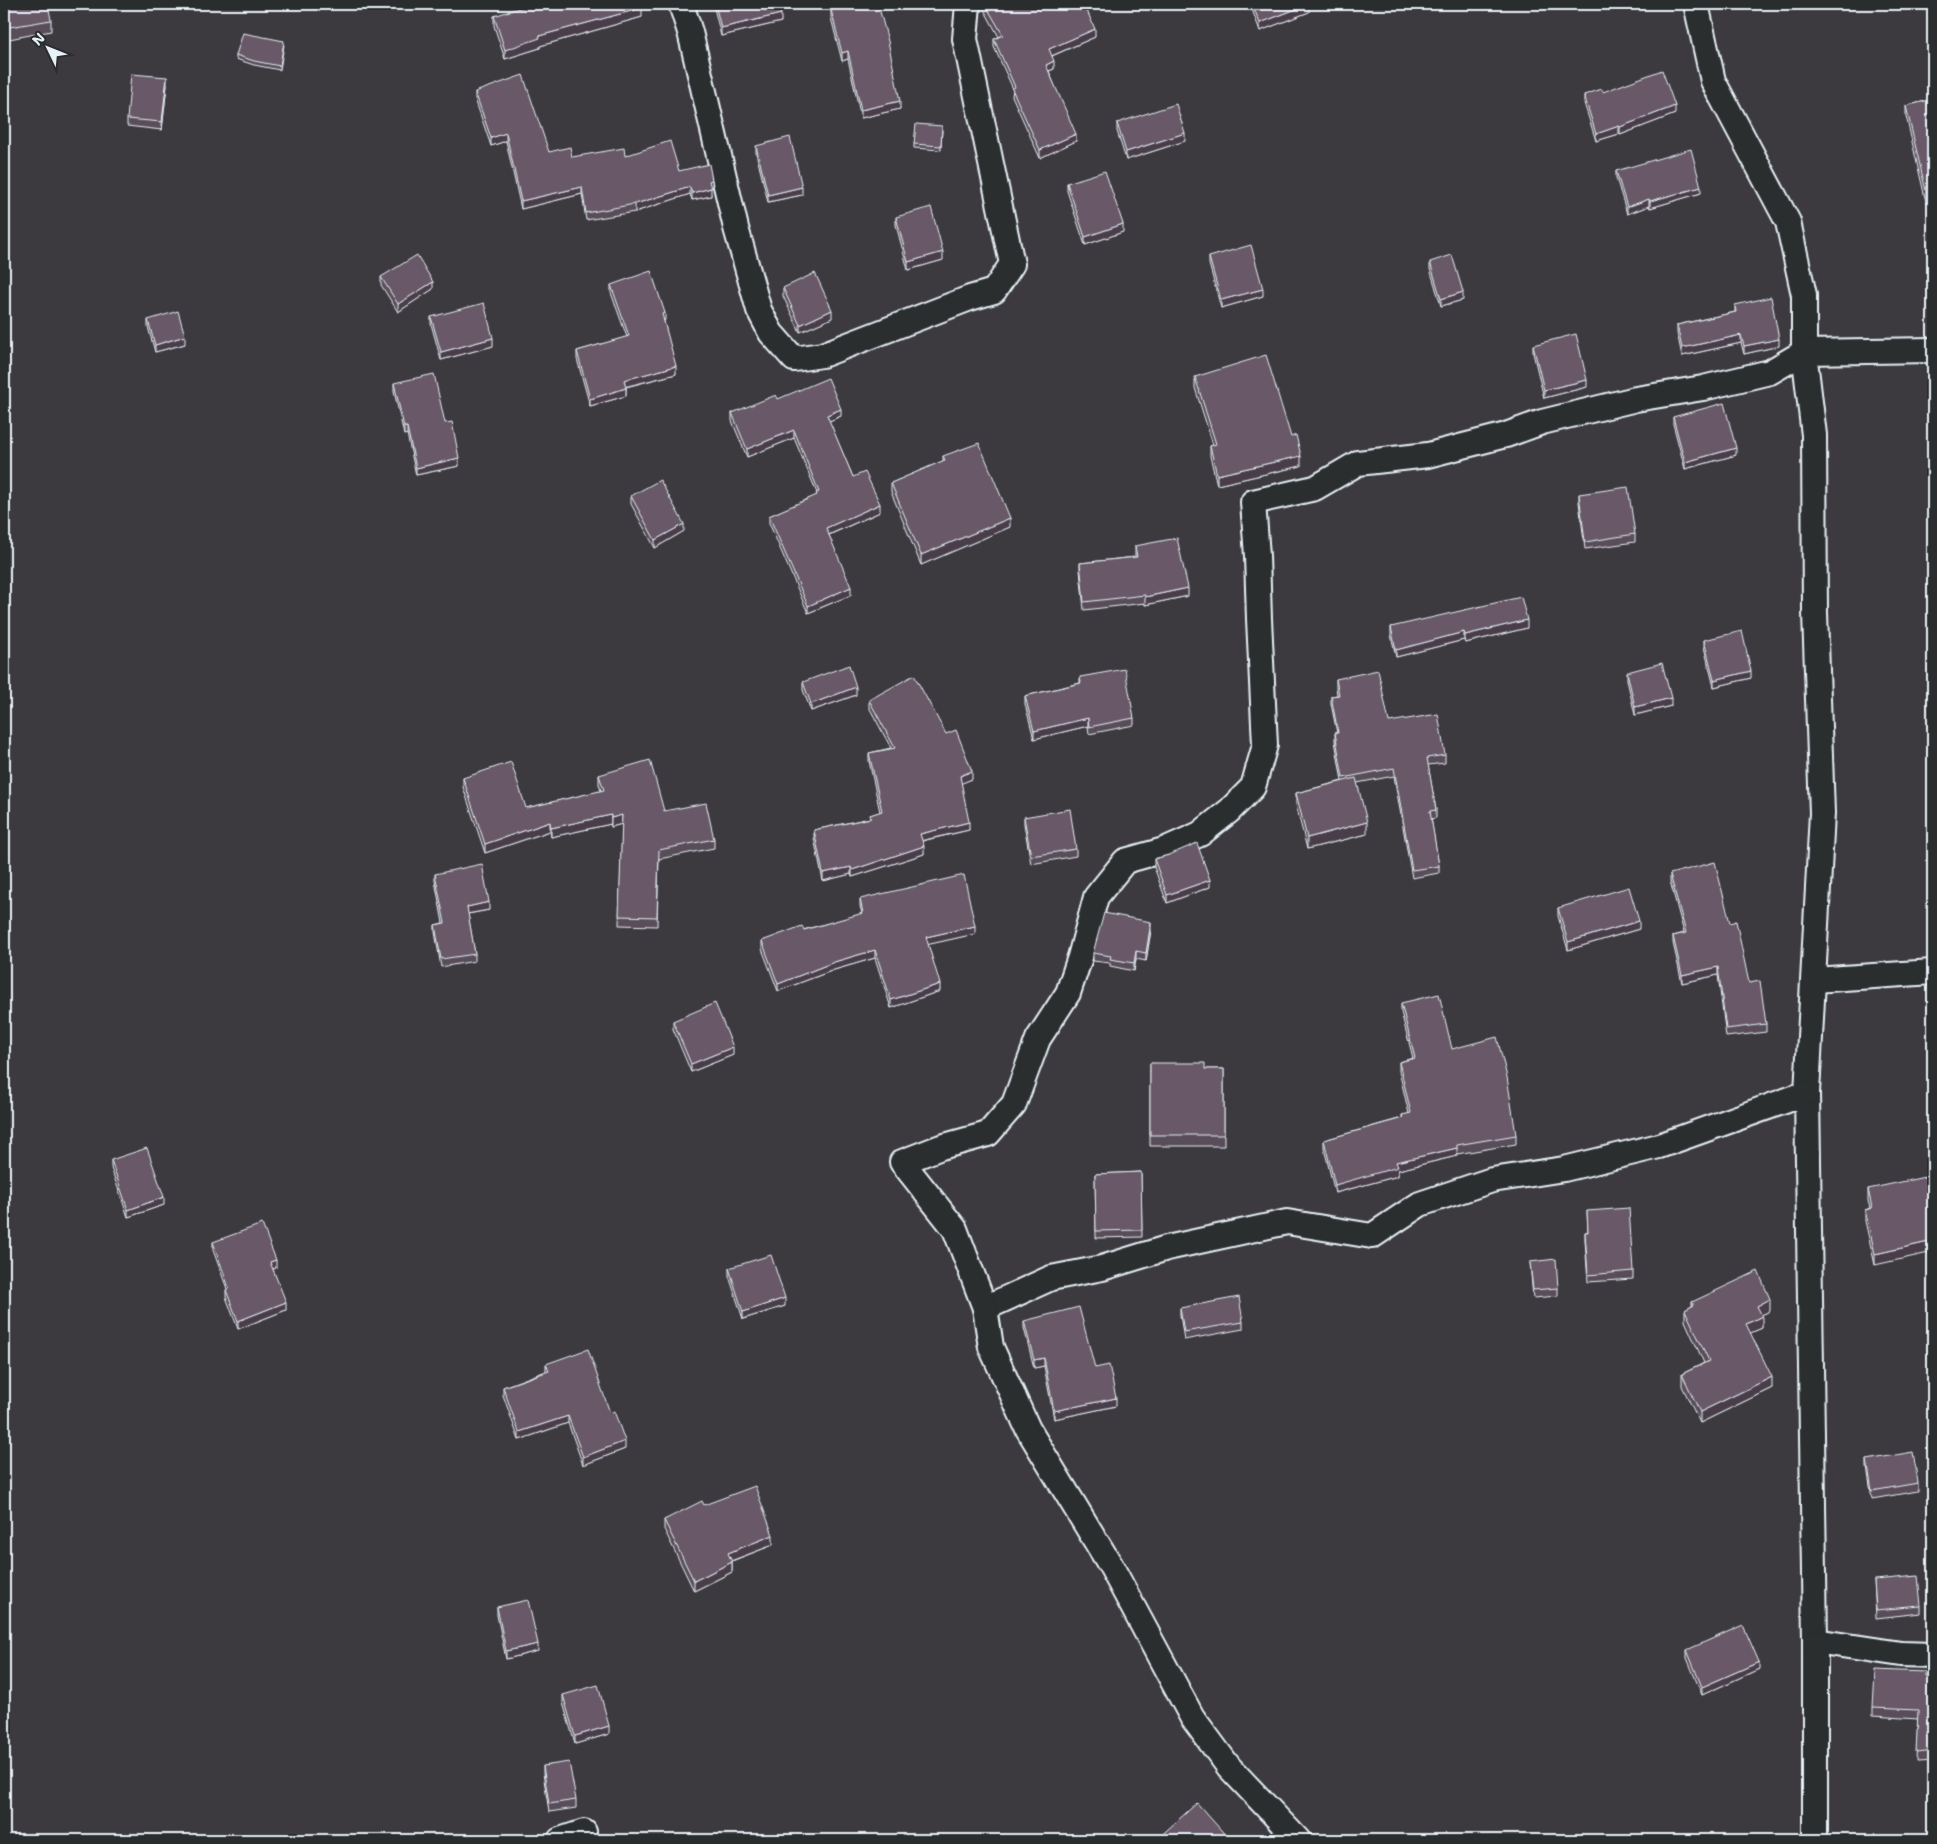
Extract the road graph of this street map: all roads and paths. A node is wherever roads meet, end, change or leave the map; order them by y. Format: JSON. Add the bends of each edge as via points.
{"nodes":[{"id":1,"x":681,"y":4,"type":"edge"},
{"id":2,"x":968,"y":4,"type":"edge"},
{"id":3,"x":1696,"y":4,"type":"edge"},
{"id":4,"x":1933,"y":350,"type":"edge"},
{"id":5,"x":1804,"y":352,"type":"junction"},
{"id":6,"x":1933,"y":972,"type":"edge"},
{"id":7,"x":1814,"y":980,"type":"junction"},
{"id":8,"x":1807,"y":1093,"type":"junction"},
{"id":9,"x":985,"y":1308,"type":"junction"},
{"id":10,"x":1816,"y":1642,"type":"junction"},
{"id":11,"x":1933,"y":1654,"type":"edge"},
{"id":12,"x":584,"y":1832,"type":"dead end"},
{"id":13,"x":560,"y":1840,"type":"edge"},
{"id":14,"x":1298,"y":1840,"type":"edge"},
{"id":15,"x":1815,"y":1840,"type":"edge"}],
"edges":[{"from":1,"to":2,"type":"street","via":[[758,310],[771,333],[794,359],[822,355],[994,291],[1012,264],[965,39]]},
{"from":3,"to":5,"type":"street","via":[[1713,81],[1788,222],[1804,295]]},
{"from":4,"to":5,"type":"street"},
{"from":5,"to":7,"type":"street","via":[[1814,435],[1815,613],[1822,813]]},
{"from":5,"to":9,"type":"street","via":[[1770,372],[1703,388],[1636,398],[1428,455],[1358,463],[1315,488],[1253,502],[1265,745],[1254,787],[1200,834],[1164,850],[1125,861],[1096,897],[1068,993],[1038,1039],[1014,1104],[988,1134],[902,1162],[955,1229]]},
{"from":6,"to":7,"type":"street"},
{"from":7,"to":8,"type":"street"},
{"from":8,"to":9,"type":"street","via":[[1659,1146],[1564,1169],[1492,1180],[1420,1204],[1372,1236],[1287,1222],[1051,1278]]},
{"from":8,"to":10,"type":"street"},
{"from":9,"to":14,"type":"street","via":[[991,1347],[1028,1429],[1111,1566],[1192,1717],[1229,1767]]},
{"from":10,"to":11,"type":"street","via":[[1901,1654]]},
{"from":10,"to":15,"type":"street"},
{"from":12,"to":13,"type":"street"}]}
